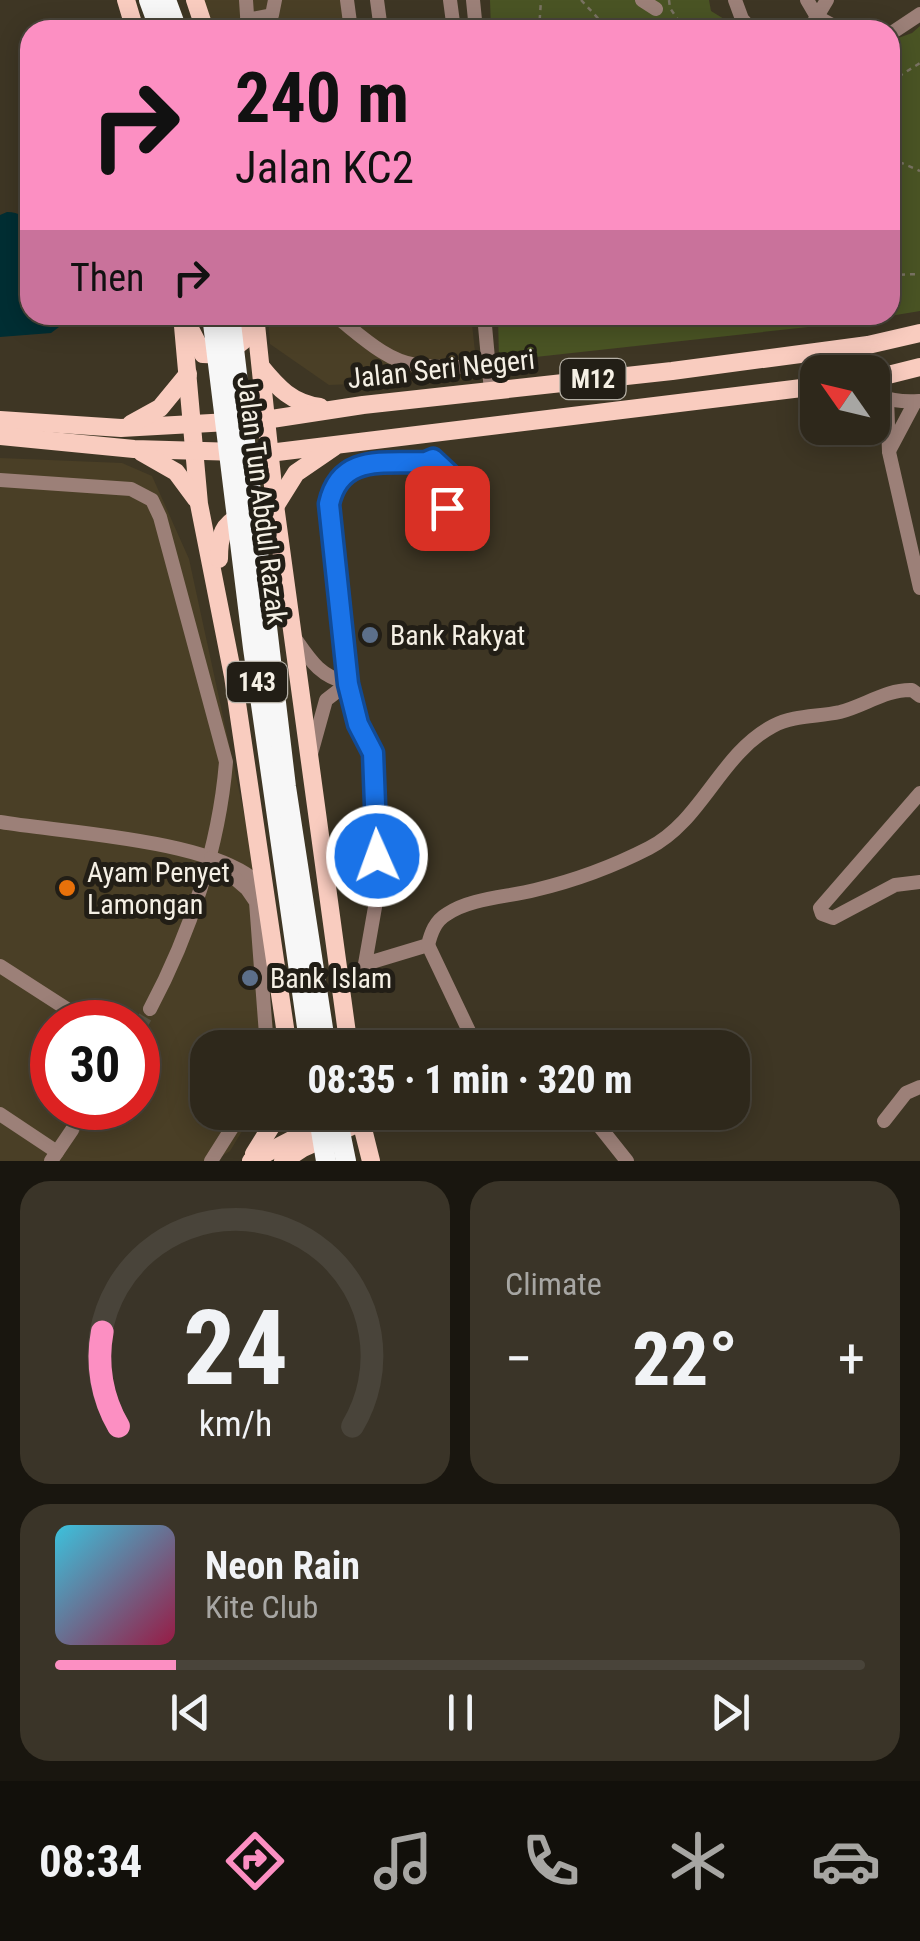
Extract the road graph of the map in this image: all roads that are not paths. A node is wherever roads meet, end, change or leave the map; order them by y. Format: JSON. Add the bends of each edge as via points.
{"nodes":[{"id":1,"x":275,"y":0,"type":"edge"},
{"id":2,"x":260,"y":20,"type":"edge"},
{"id":3,"x":184,"y":325,"type":"edge"},
{"id":4,"x":188,"y":325,"type":"edge"},
{"id":5,"x":213,"y":325,"type":"edge"},
{"id":6,"x":231,"y":325,"type":"edge"},
{"id":7,"x":249,"y":325,"type":"edge"},
{"id":8,"x":254,"y":325,"type":"edge"},
{"id":9,"x":347,"y":325,"type":"edge"},
{"id":10,"x":485,"y":325,"type":"edge"},
{"id":11,"x":920,"y":333,"type":"edge"},
{"id":12,"x":261,"y":366,"type":"junction"},
{"id":13,"x":489,"y":367,"type":"junction"},
{"id":14,"x":920,"y":368,"type":"edge"},
{"id":15,"x":188,"y":374,"type":"junction"},
{"id":16,"x":890,"y":375,"type":"edge"},
{"id":17,"x":800,"y":388,"type":"edge"},
{"id":18,"x":490,"y":391,"type":"junction"},
{"id":19,"x":890,"y":398,"type":"edge"},
{"id":20,"x":918,"y":401,"type":"edge"},
{"id":21,"x":330,"y":409,"type":"junction"},
{"id":22,"x":0,"y":420,"type":"edge"},
{"id":23,"x":265,"y":420,"type":"junction"},
{"id":24,"x":192,"y":424,"type":"junction"},
{"id":25,"x":121,"y":428,"type":"junction"},
{"id":26,"x":0,"y":436,"type":"edge"},
{"id":27,"x":338,"y":444,"type":"junction"},
{"id":28,"x":888,"y":445,"type":"edge"},
{"id":29,"x":134,"y":448,"type":"junction"},
{"id":30,"x":193,"y":452,"type":"junction"},
{"id":31,"x":889,"y":452,"type":"junction"},
{"id":32,"x":268,"y":453,"type":"junction"},
{"id":33,"x":0,"y":480,"type":"edge"},
{"id":34,"x":199,"y":504,"type":"junction"},
{"id":35,"x":275,"y":505,"type":"junction"},
{"id":36,"x":445,"y":542,"type":"dead end"},
{"id":37,"x":915,"y":546,"type":"edge"},
{"id":38,"x":919,"y":580,"type":"edge"},
{"id":39,"x":287,"y":586,"type":"junction"},
{"id":40,"x":219,"y":605,"type":"junction"},
{"id":41,"x":294,"y":636,"type":"junction"},
{"id":42,"x":348,"y":684,"type":"junction"},
{"id":43,"x":920,"y":696,"type":"edge"},
{"id":44,"x":310,"y":754,"type":"junction"},
{"id":45,"x":920,"y":793,"type":"edge"},
{"id":46,"x":0,"y":822,"type":"edge"},
{"id":47,"x":208,"y":856,"type":"junction"},
{"id":48,"x":920,"y":882,"type":"edge"},
{"id":49,"x":266,"y":893,"type":"junction"},
{"id":50,"x":428,"y":945,"type":"junction"},
{"id":51,"x":0,"y":966,"type":"edge"},
{"id":52,"x":53,"y":1000,"type":"edge"},
{"id":53,"x":154,"y":1000,"type":"tunnel mouth"},
{"id":54,"x":342,"y":1007,"type":"junction"},
{"id":55,"x":267,"y":1030,"type":"edge"},
{"id":56,"x":285,"y":1030,"type":"edge"},
{"id":57,"x":307,"y":1030,"type":"edge"},
{"id":58,"x":323,"y":1030,"type":"edge"},
{"id":59,"x":330,"y":1030,"type":"edge"},
{"id":60,"x":346,"y":1030,"type":"edge"},
{"id":61,"x":467,"y":1030,"type":"edge"},
{"id":62,"x":920,"y":1087,"type":"edge"},
{"id":63,"x":0,"y":1114,"type":"edge"},
{"id":64,"x":884,"y":1120,"type":"dead end"},
{"id":65,"x":72,"y":1130,"type":"tunnel mouth"},
{"id":66,"x":231,"y":1130,"type":"edge"},
{"id":67,"x":271,"y":1130,"type":"edge"},
{"id":68,"x":321,"y":1130,"type":"edge"},
{"id":69,"x":331,"y":1130,"type":"edge"},
{"id":70,"x":340,"y":1130,"type":"edge"},
{"id":71,"x":360,"y":1130,"type":"edge"},
{"id":72,"x":602,"y":1130,"type":"edge"},
{"id":73,"x":302,"y":1147,"type":"edge"},
{"id":74,"x":54,"y":1157,"type":"edge"},
{"id":75,"x":211,"y":1161,"type":"edge"},
{"id":76,"x":248,"y":1161,"type":"edge"},
{"id":77,"x":284,"y":1161,"type":"edge"},
{"id":78,"x":326,"y":1161,"type":"edge"},
{"id":79,"x":346,"y":1161,"type":"edge"},
{"id":80,"x":371,"y":1161,"type":"edge"},
{"id":81,"x":627,"y":1161,"type":"edge"}],
"edges":[{"from":1,"to":2,"type":"street","via":[[272,15]]},
{"from":3,"to":15,"type":"main road"},
{"from":4,"to":7,"type":"main road","via":[[203,354],[225,355],[243,341]]},
{"from":5,"to":57,"type":"highway","name":"Jalan Tun Abdul Razak","number":"143","bridge":true},
{"from":6,"to":58,"type":"highway","name":"Jalan Tun Abdul Razak","number":"143","bridge":true,"via":[[286,787]]},
{"from":8,"to":12,"type":"main road"},
{"from":9,"to":13,"type":"street","via":[[402,362]]},
{"from":10,"to":13,"type":"street"},
{"from":11,"to":18,"type":"main road","name":"Jalan Seri Negeri","number":"M12"},
{"from":12,"to":21,"type":"main road","via":[[288,396]]},
{"from":12,"to":23,"type":"main road"},
{"from":13,"to":18,"type":"street"},
{"from":14,"to":16,"type":"main road"},
{"from":15,"to":24,"type":"main road"},
{"from":15,"to":25,"type":"main road","via":[[160,408]]},
{"from":17,"to":27,"type":"main road","number":"M12"},
{"from":18,"to":21,"type":"main road","name":"Jalan Seri Negeri","number":"M12"},
{"from":19,"to":20,"type":"street"},
{"from":20,"to":31,"type":"street"},
{"from":21,"to":23,"type":"main road","name":"Jalan Seri Negeri","number":"M12"},
{"from":22,"to":25,"type":"main road","number":"M12"},
{"from":23,"to":24,"type":"main road","number":"M12"},
{"from":23,"to":32,"type":"main road"},
{"from":24,"to":25,"type":"main road","number":"M12"},
{"from":24,"to":30,"type":"main road"},
{"from":26,"to":29,"type":"main road","number":"M12"},
{"from":27,"to":32,"type":"main road","number":"M12"},
{"from":27,"to":35,"type":"main road","via":[[296,473]]},
{"from":28,"to":31,"type":"street"},
{"from":29,"to":30,"type":"main road","number":"M12"},
{"from":29,"to":34,"type":"main road","via":[[176,472]]},
{"from":30,"to":32,"type":"main road","number":"M12"},
{"from":30,"to":34,"type":"main road"},
{"from":31,"to":37,"type":"street"},
{"from":32,"to":35,"type":"main road"},
{"from":33,"to":47,"type":"street","via":[[131,489],[152,500],[226,762]]},
{"from":34,"to":40,"type":"main road"},
{"from":35,"to":39,"type":"main road"},
{"from":36,"to":42,"type":"street","via":[[449,474],[433,459],[346,471],[329,504]]},
{"from":37,"to":38,"type":"street"},
{"from":39,"to":40,"type":"main road","via":[[271,527],[243,514],[218,537]]},
{"from":39,"to":41,"type":"main road"},
{"from":40,"to":49,"type":"main road"},
{"from":41,"to":42,"type":"street","via":[[320,672]]},
{"from":41,"to":44,"type":"main road"},
{"from":42,"to":44,"type":"street","via":[[326,700]]},
{"from":42,"to":50,"type":"street","via":[[373,753],[378,890],[365,964]]},
{"from":43,"to":50,"type":"street","via":[[900,690],[770,728],[731,760],[664,840],[549,887],[459,908],[436,923]]},
{"from":44,"to":54,"type":"main road"},
{"from":45,"to":48,"type":"street","via":[[820,908],[833,918],[895,885]]},
{"from":46,"to":47,"type":"street"},
{"from":47,"to":49,"type":"street","via":[[249,873]]},
{"from":47,"to":53,"type":"street","via":[[184,940]]},
{"from":47,"to":55,"type":"street","via":[[256,902]]},
{"from":49,"to":56,"type":"main road"},
{"from":50,"to":61,"type":"street"},
{"from":51,"to":52,"type":"street"},
{"from":54,"to":59,"type":"main road"},
{"from":54,"to":60,"type":"main road"},
{"from":62,"to":64,"type":"street","via":[[906,1093]]},
{"from":63,"to":74,"type":"street"},
{"from":65,"to":74,"type":"street"},
{"from":66,"to":75,"type":"street"},
{"from":67,"to":76,"type":"main road"},
{"from":68,"to":78,"type":"highway","bridge":true},
{"from":69,"to":73,"type":"main road"},
{"from":70,"to":79,"type":"highway","bridge":true},
{"from":71,"to":80,"type":"main road"},
{"from":72,"to":81,"type":"street"},
{"from":73,"to":76,"type":"main road"},
{"from":73,"to":77,"type":"main road"}]}
